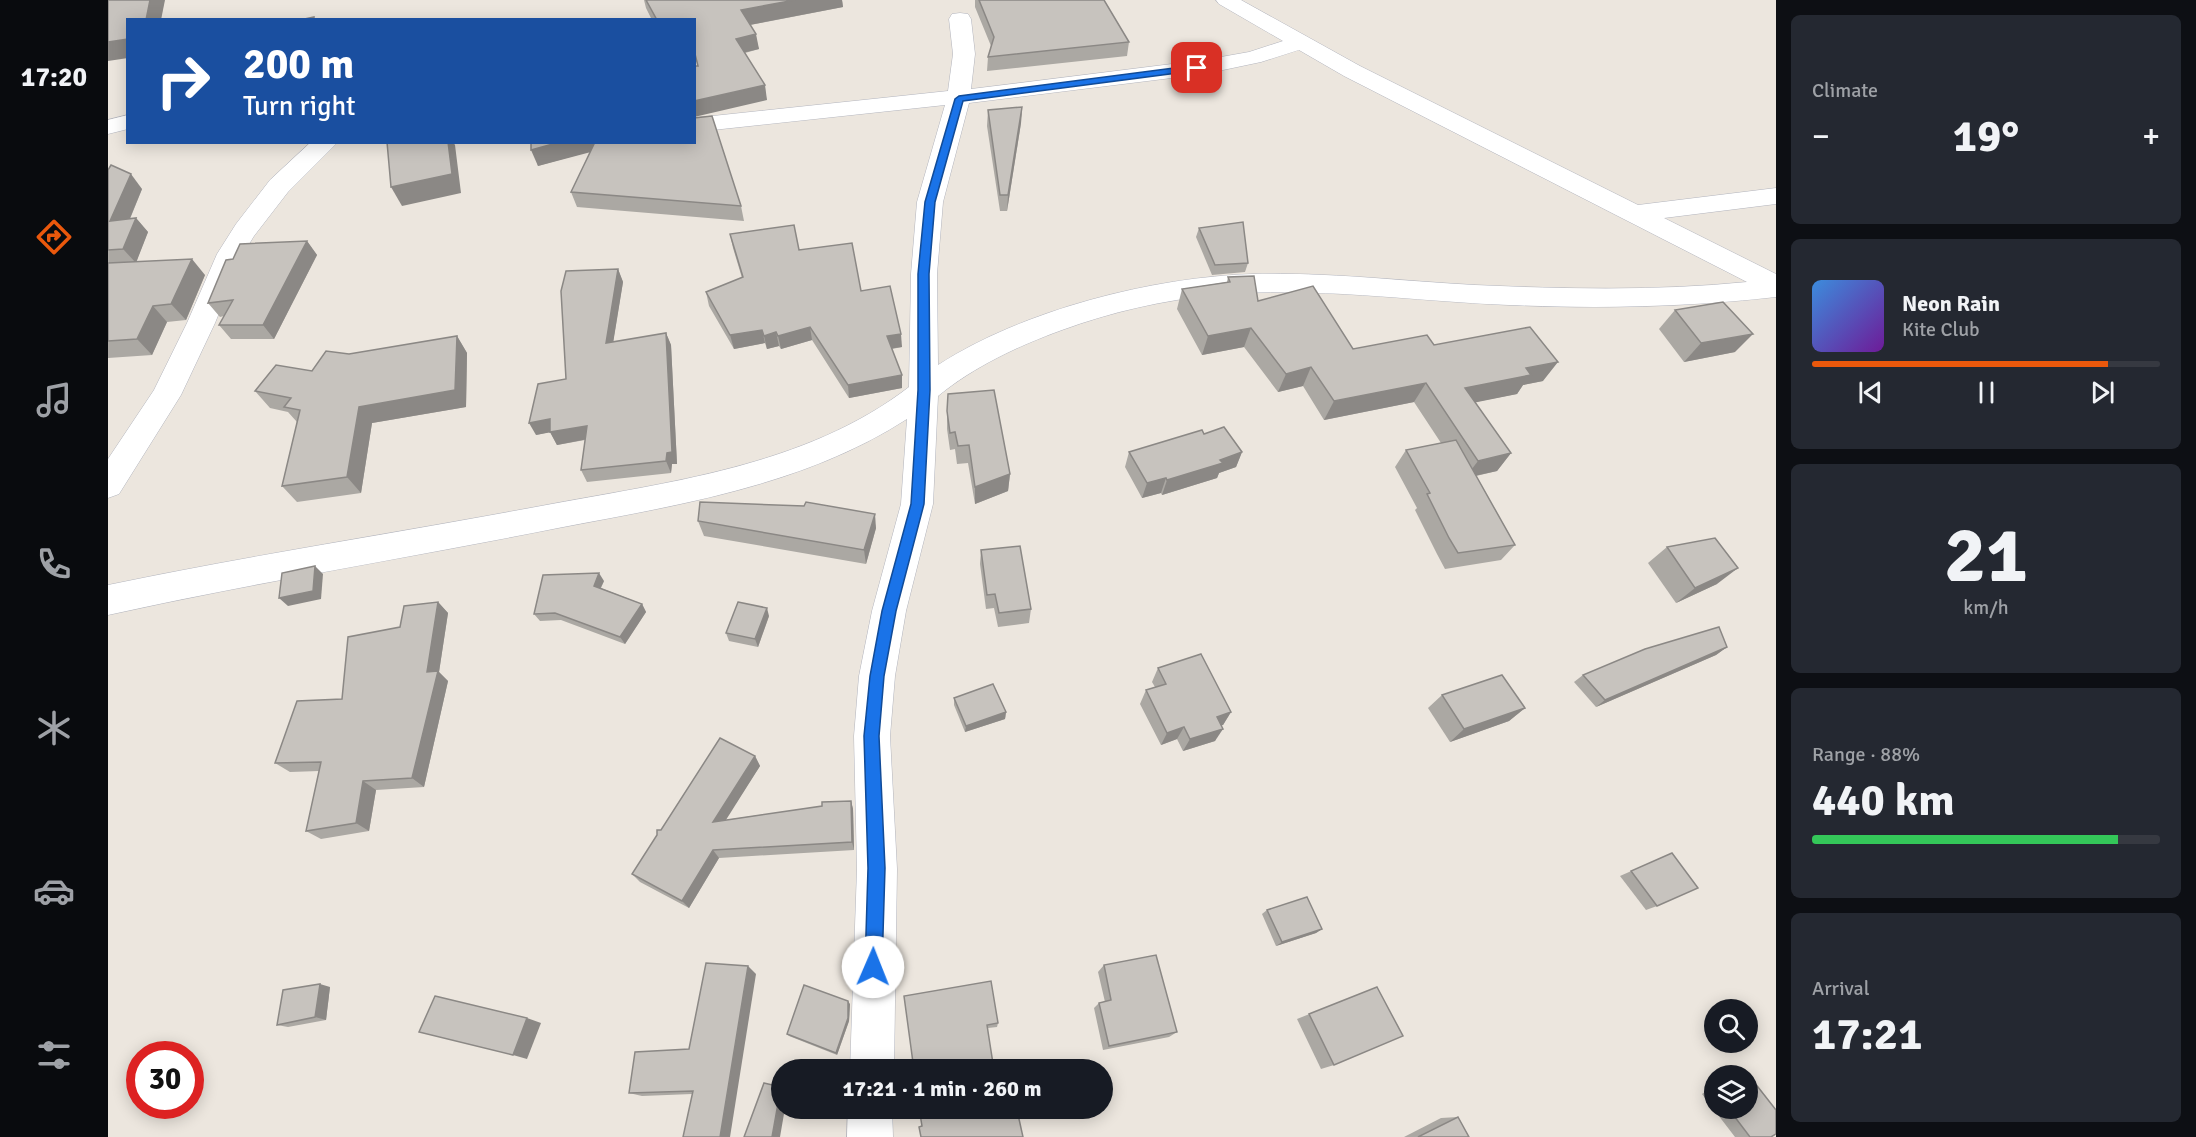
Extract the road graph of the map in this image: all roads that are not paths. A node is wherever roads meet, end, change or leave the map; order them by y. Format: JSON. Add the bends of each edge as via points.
{"nodes":[{"id":1,"x":1227,"y":0,"type":"edge"},
{"id":2,"x":960,"y":19,"type":"dead end"},
{"id":3,"x":1301,"y":42,"type":"junction"},
{"id":4,"x":959,"y":99,"type":"junction"},
{"id":5,"x":126,"y":122,"type":"edge"},
{"id":6,"x":696,"y":125,"type":"edge"},
{"id":7,"x":108,"y":127,"type":"edge"},
{"id":8,"x":324,"y":144,"type":"edge"},
{"id":9,"x":1776,"y":196,"type":"edge"},
{"id":10,"x":1638,"y":213,"type":"junction"},
{"id":11,"x":1776,"y":287,"type":"edge"},
{"id":12,"x":924,"y":390,"type":"junction"},
{"id":13,"x":108,"y":485,"type":"edge"},
{"id":14,"x":108,"y":600,"type":"edge"},
{"id":15,"x":872,"y":1059,"type":"edge"},
{"id":16,"x":870,"y":1119,"type":"edge"},
{"id":17,"x":870,"y":1137,"type":"edge"}],
"edges":[{"from":1,"to":3,"type":"street"},
{"from":2,"to":4,"type":"street","via":[[964,54]]},
{"from":3,"to":4,"type":"street","via":[[1239,62]]},
{"from":3,"to":10,"type":"street"},
{"from":4,"to":6,"type":"street"},
{"from":4,"to":12,"type":"street","via":[[930,202],[924,274]]},
{"from":5,"to":7,"type":"street"},
{"from":8,"to":13,"type":"street","via":[[279,186],[245,230],[230,254],[166,395]]},
{"from":9,"to":10,"type":"street"},
{"from":10,"to":11,"type":"street"},
{"from":11,"to":12,"type":"street","via":[[1688,295],[1552,296],[1324,284],[1209,285],[1060,321],[964,363]]},
{"from":12,"to":14,"type":"street","via":[[898,411],[817,453],[694,492],[360,550]]},
{"from":12,"to":15,"type":"street","via":[[917,504],[889,611],[877,676],[872,736],[876,868]]},
{"from":16,"to":17,"type":"street"}]}
